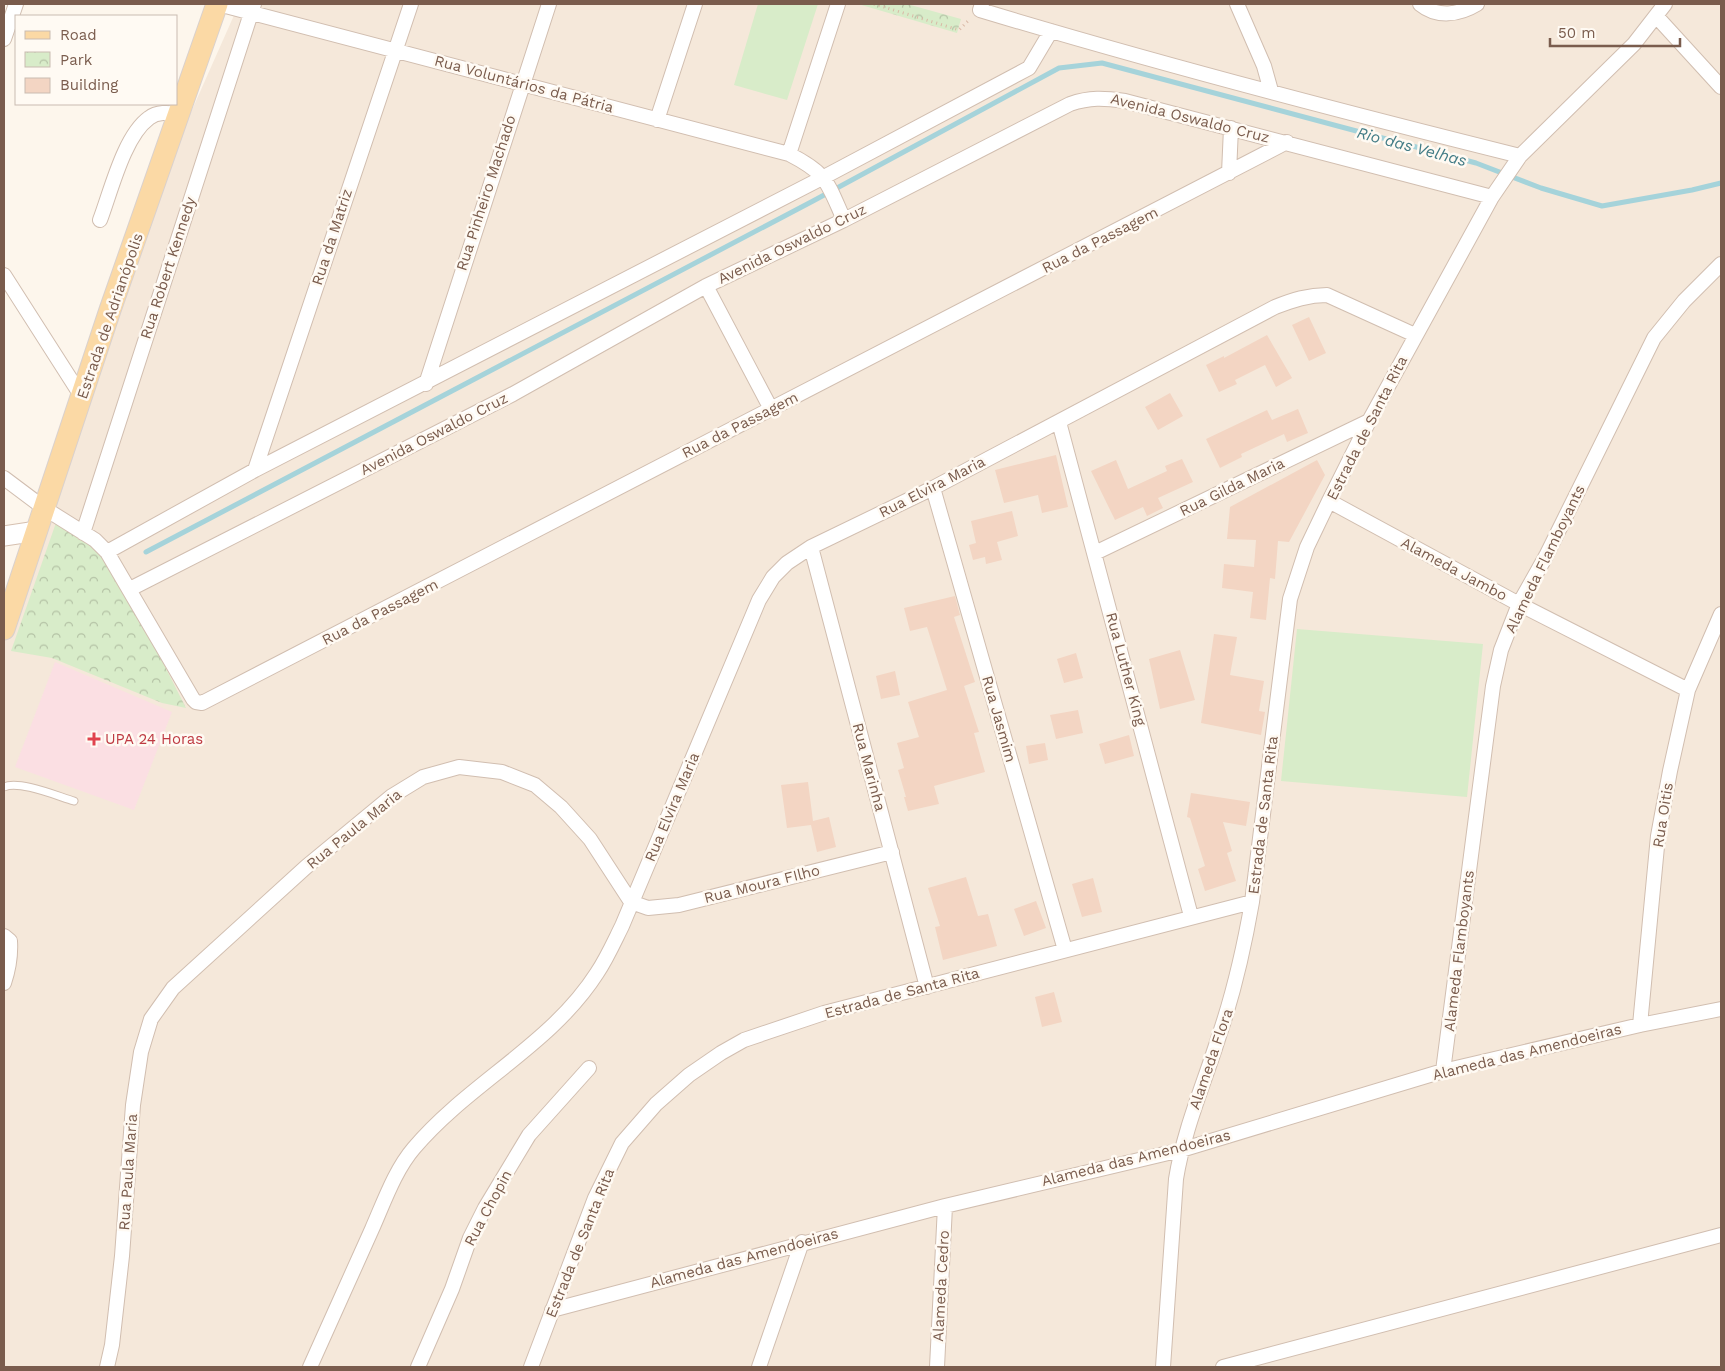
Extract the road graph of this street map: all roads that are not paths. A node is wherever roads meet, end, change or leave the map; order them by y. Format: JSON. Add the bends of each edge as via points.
{"nodes":[{"id":1,"x":16,"y":4,"type":"edge"},
{"id":2,"x":217,"y":4,"type":"edge"},
{"id":3,"x":411,"y":4,"type":"edge"},
{"id":4,"x":548,"y":4,"type":"edge"},
{"id":5,"x":694,"y":4,"type":"edge"},
{"id":6,"x":1237,"y":4,"type":"edge"},
{"id":7,"x":1420,"y":4,"type":"edge"},
{"id":8,"x":1477,"y":4,"type":"edge"},
{"id":9,"x":1665,"y":4,"type":"edge"},
{"id":10,"x":981,"y":7,"type":"edge"},
{"id":11,"x":837,"y":8,"type":"edge"},
{"id":12,"x":252,"y":9,"type":"edge"},
{"id":13,"x":1657,"y":17,"type":"junction"},
{"id":14,"x":1050,"y":36,"type":"junction"},
{"id":15,"x":4,"y":39,"type":"edge"},
{"id":16,"x":394,"y":50,"type":"junction"},
{"id":17,"x":522,"y":83,"type":"junction"},
{"id":18,"x":1721,"y":87,"type":"edge"},
{"id":19,"x":1271,"y":91,"type":"junction"},
{"id":20,"x":180,"y":114,"type":"junction"},
{"id":21,"x":657,"y":120,"type":"junction"},
{"id":22,"x":1231,"y":128,"type":"junction"},
{"id":23,"x":1287,"y":142,"type":"junction"},
{"id":24,"x":789,"y":154,"type":"junction"},
{"id":25,"x":1518,"y":160,"type":"junction"},
{"id":26,"x":1229,"y":173,"type":"junction"},
{"id":27,"x":826,"y":181,"type":"junction"},
{"id":28,"x":1495,"y":192,"type":"junction"},
{"id":29,"x":100,"y":220,"type":"dead end"},
{"id":30,"x":844,"y":220,"type":"junction"},
{"id":31,"x":1721,"y":264,"type":"edge"},
{"id":32,"x":4,"y":275,"type":"edge"},
{"id":33,"x":706,"y":286,"type":"junction"},
{"id":34,"x":1415,"y":336,"type":"junction"},
{"id":35,"x":426,"y":384,"type":"junction"},
{"id":36,"x":82,"y":397,"type":"junction"},
{"id":37,"x":771,"y":409,"type":"junction"},
{"id":38,"x":1369,"y":421,"type":"junction"},
{"id":39,"x":1058,"y":422,"type":"junction"},
{"id":40,"x":255,"y":470,"type":"junction"},
{"id":41,"x":4,"y":478,"type":"edge"},
{"id":42,"x":933,"y":488,"type":"junction"},
{"id":43,"x":1329,"y":501,"type":"junction"},
{"id":44,"x":44,"y":508,"type":"junction"},
{"id":45,"x":37,"y":531,"type":"junction"},
{"id":46,"x":83,"y":533,"type":"junction"},
{"id":47,"x":4,"y":536,"type":"edge"},
{"id":48,"x":811,"y":547,"type":"junction"},
{"id":49,"x":1095,"y":553,"type":"junction"},
{"id":50,"x":110,"y":557,"type":"junction"},
{"id":51,"x":127,"y":584,"type":"junction"},
{"id":52,"x":1519,"y":604,"type":"junction"},
{"id":53,"x":1721,"y":614,"type":"edge"},
{"id":54,"x":4,"y":629,"type":"edge"},
{"id":55,"x":1688,"y":690,"type":"junction"},
{"id":56,"x":4,"y":787,"type":"edge"},
{"id":57,"x":74,"y":801,"type":"dead end"},
{"id":58,"x":892,"y":852,"type":"junction"},
{"id":59,"x":631,"y":902,"type":"junction"},
{"id":60,"x":1252,"y":902,"type":"junction"},
{"id":61,"x":1191,"y":916,"type":"junction"},
{"id":62,"x":4,"y":936,"type":"edge"},
{"id":63,"x":1065,"y":950,"type":"junction"},
{"id":64,"x":4,"y":982,"type":"edge"},
{"id":65,"x":927,"y":987,"type":"junction"},
{"id":66,"x":1721,"y":1009,"type":"edge"},
{"id":67,"x":1640,"y":1025,"type":"junction"},
{"id":68,"x":589,"y":1068,"type":"dead end"},
{"id":69,"x":1443,"y":1071,"type":"junction"},
{"id":70,"x":1181,"y":1150,"type":"junction"},
{"id":71,"x":944,"y":1206,"type":"junction"},
{"id":72,"x":1721,"y":1235,"type":"edge"},
{"id":73,"x":802,"y":1242,"type":"junction"},
{"id":74,"x":552,"y":1310,"type":"junction"},
{"id":75,"x":107,"y":1367,"type":"edge"},
{"id":76,"x":310,"y":1367,"type":"edge"},
{"id":77,"x":418,"y":1367,"type":"edge"},
{"id":78,"x":531,"y":1367,"type":"edge"},
{"id":79,"x":759,"y":1367,"type":"edge"},
{"id":80,"x":937,"y":1367,"type":"edge"},
{"id":81,"x":1163,"y":1367,"type":"edge"},
{"id":82,"x":1223,"y":1367,"type":"edge"}],
"edges":[{"from":1,"to":15,"type":"street"},
{"from":2,"to":12,"type":"street","name":"Rua Voluntários da Pátria"},
{"from":2,"to":20,"type":"main road","name":"Estrada de Adrianópolis"},
{"from":3,"to":16,"type":"street","name":"Rua da Matriz"},
{"from":4,"to":17,"type":"street","name":"Rua Pinheiro Machado"},
{"from":5,"to":21,"type":"street"},
{"from":6,"to":19,"type":"street","via":[[1264,66]]},
{"from":7,"to":8,"type":"street","via":[[1444,14],[1460,12]]},
{"from":9,"to":13,"type":"street","name":"Estrada de Santa Rita"},
{"from":10,"to":14,"type":"street"},
{"from":11,"to":24,"type":"street"},
{"from":12,"to":16,"type":"street","name":"Rua Voluntários da Pátria"},
{"from":12,"to":46,"type":"street","name":"Rua Robert Kennedy"},
{"from":13,"to":18,"type":"street"},
{"from":13,"to":25,"type":"street","name":"Estrada de Santa Rita"},
{"from":14,"to":19,"type":"street"},
{"from":14,"to":27,"type":"street","via":[[1029,68]]},
{"from":16,"to":17,"type":"street","name":"Rua Voluntários da Pátria"},
{"from":16,"to":40,"type":"street","name":"Rua da Matriz"},
{"from":17,"to":21,"type":"street","name":"Rua Voluntários da Pátria"},
{"from":17,"to":35,"type":"street","name":"Rua Pinheiro Machado"},
{"from":19,"to":25,"type":"street"},
{"from":20,"to":29,"type":"street","via":[[164,112],[150,117],[138,131],[125,152]]},
{"from":20,"to":36,"type":"main road","name":"Estrada de Adrianópolis"},
{"from":21,"to":24,"type":"street","name":"Rua Voluntários da Pátria"},
{"from":22,"to":23,"type":"street","name":"Avenida Oswaldo Cruz"},
{"from":22,"to":26,"type":"street"},
{"from":22,"to":30,"type":"street","name":"Avenida Oswaldo Cruz","via":[[1125,101],[1088,98],[1070,104]]},
{"from":23,"to":26,"type":"street","name":"Rua da Passagem"},
{"from":23,"to":28,"type":"street","name":"Avenida Oswaldo Cruz"},
{"from":24,"to":27,"type":"street","name":"Rua Voluntários da Pátria"},
{"from":25,"to":28,"type":"street","name":"Estrada de Santa Rita"},
{"from":26,"to":37,"type":"street","name":"Rua da Passagem"},
{"from":27,"to":30,"type":"street"},
{"from":27,"to":35,"type":"street"},
{"from":28,"to":34,"type":"street","name":"Estrada de Santa Rita"},
{"from":30,"to":33,"type":"street","name":"Avenida Oswaldo Cruz"},
{"from":31,"to":52,"type":"street","name":"Alameda Flamboyants","via":[[1684,301],[1654,338]]},
{"from":32,"to":36,"type":"street"},
{"from":33,"to":37,"type":"street"},
{"from":33,"to":51,"type":"street","name":"Avenida Oswaldo Cruz","via":[[513,394]]},
{"from":34,"to":38,"type":"street","name":"Estrada de Santa Rita"},
{"from":34,"to":39,"type":"street","name":"Rua Elvira Maria","via":[[1327,295],[1312,295],[1275,307]]},
{"from":35,"to":40,"type":"street"},
{"from":36,"to":44,"type":"main road","name":"Estrada de Adrianópolis"},
{"from":37,"to":51,"type":"street","name":"Rua da Passagem","via":[[210,700],[198,703],[193,699]]},
{"from":38,"to":43,"type":"street","name":"Estrada de Santa Rita"},
{"from":38,"to":49,"type":"street","name":"Rua Gilda Maria"},
{"from":39,"to":42,"type":"street","name":"Rua Elvira Maria"},
{"from":39,"to":49,"type":"street","name":"Rua Luther King"},
{"from":40,"to":50,"type":"street"},
{"from":41,"to":44,"type":"street"},
{"from":42,"to":48,"type":"street","name":"Rua Elvira Maria"},
{"from":42,"to":63,"type":"street","name":"Rua Jasmim"},
{"from":43,"to":52,"type":"street","name":"Alameda Jambo"},
{"from":43,"to":60,"type":"street","name":"Estrada de Santa Rita","via":[[1307,548],[1290,599]]},
{"from":44,"to":45,"type":"main road","name":"Estrada de Adrianópolis"},
{"from":44,"to":46,"type":"street"},
{"from":45,"to":47,"type":"street"},
{"from":45,"to":54,"type":"main road","name":"Estrada de Adrianópolis"},
{"from":46,"to":50,"type":"street"},
{"from":48,"to":58,"type":"street","name":"Rua Marinha"},
{"from":48,"to":59,"type":"street","name":"Rua Elvira Maria","via":[[773,577],[758,600]]},
{"from":49,"to":61,"type":"street","name":"Rua Luther King"},
{"from":50,"to":51,"type":"street"},
{"from":52,"to":55,"type":"street","name":"Alameda Jambo"},
{"from":52,"to":69,"type":"street","name":"Alameda Flamboyants","via":[[1501,650],[1494,686]]},
{"from":53,"to":55,"type":"street","name":"Rua Oitis"},
{"from":55,"to":67,"type":"street","name":"Rua Oitis","via":[[1658,836]]},
{"from":56,"to":57,"type":"lane","via":[[10,784]]},
{"from":58,"to":59,"type":"street","name":"Rua Moura FIlho","via":[[679,905],[648,908]]},
{"from":58,"to":65,"type":"street","name":"Rua Marinha"},
{"from":59,"to":75,"type":"street","name":"Rua Paula Maria","via":[[590,839],[561,807],[534,785],[502,772],[459,767],[423,777],[392,796],[306,867],[173,988],[151,1019],[141,1052],[133,1105],[122,1256]]},
{"from":59,"to":76,"type":"street","via":[[604,961],[570,1007],[530,1046],[436,1122],[412,1150],[393,1182]]},
{"from":60,"to":61,"type":"street","name":"Estrada de Santa Rita"},
{"from":60,"to":70,"type":"street","name":"Alameda Flora","via":[[1234,990]]},
{"from":61,"to":63,"type":"street","name":"Estrada de Santa Rita"},
{"from":62,"to":64,"type":"street","via":[[10,941],[11,952]]},
{"from":63,"to":65,"type":"street","name":"Estrada de Santa Rita"},
{"from":65,"to":74,"type":"street","name":"Estrada de Santa Rita","via":[[824,1012],[744,1040],[689,1074],[622,1142],[595,1198]]},
{"from":66,"to":67,"type":"street","name":"Alameda das Amendoeiras"},
{"from":67,"to":69,"type":"street","name":"Alameda das Amendoeiras"},
{"from":68,"to":77,"type":"street","name":"Rua Chopin","via":[[529,1135],[485,1208]]},
{"from":69,"to":70,"type":"street","name":"Alameda das Amendoeiras"},
{"from":70,"to":71,"type":"street","name":"Alameda das Amendoeiras"},
{"from":70,"to":81,"type":"street","name":"Alameda Flora","via":[[1176,1179]]},
{"from":71,"to":73,"type":"street","name":"Alameda das Amendoeiras"},
{"from":71,"to":80,"type":"street","name":"Alameda Cedro"},
{"from":72,"to":82,"type":"street"},
{"from":73,"to":74,"type":"street","name":"Alameda das Amendoeiras"},
{"from":73,"to":79,"type":"street"},
{"from":74,"to":78,"type":"street","name":"Estrada de Santa Rita"}]}
